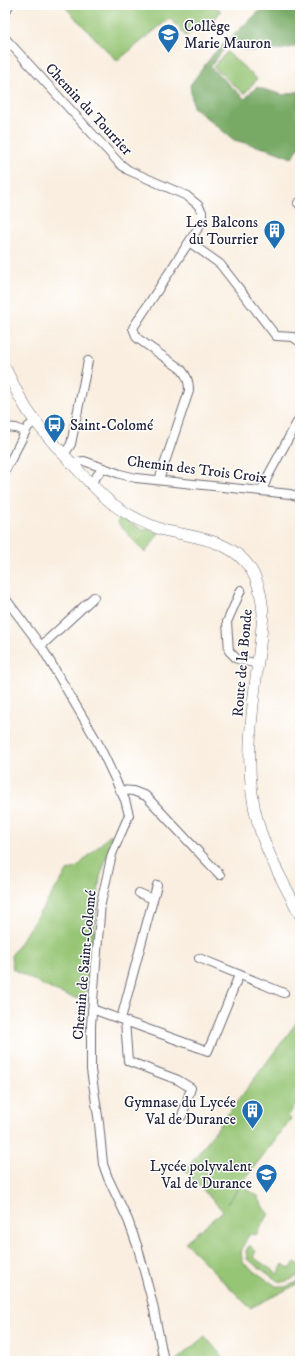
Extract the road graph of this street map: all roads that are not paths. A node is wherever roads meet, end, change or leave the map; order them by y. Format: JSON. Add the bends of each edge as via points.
{"nodes":[{"id":1,"x":9,"y":5,"type":"edge"},
{"id":2,"x":5,"y":12,"type":"edge"},
{"id":3,"x":5,"y":38,"type":"edge"},
{"id":4,"x":189,"y":242,"type":"junction"},
{"id":5,"x":300,"y":342,"type":"edge"},
{"id":6,"x":88,"y":361,"type":"dead end"},
{"id":7,"x":5,"y":368,"type":"edge"},
{"id":8,"x":300,"y":417,"type":"edge"},
{"id":9,"x":36,"y":421,"type":"junction"},
{"id":10,"x":5,"y":427,"type":"edge"},
{"id":11,"x":25,"y":432,"type":"junction"},
{"id":12,"x":67,"y":459,"type":"junction"},
{"id":13,"x":103,"y":468,"type":"junction"},
{"id":14,"x":5,"y":471,"type":"edge"},
{"id":15,"x":159,"y":480,"type":"junction"},
{"id":16,"x":91,"y":483,"type":"junction"},
{"id":17,"x":262,"y":491,"type":"junction"},
{"id":18,"x":299,"y":494,"type":"edge"},
{"id":19,"x":241,"y":590,"type":"dead end"},
{"id":20,"x":94,"y":597,"type":"dead end"},
{"id":21,"x":5,"y":598,"type":"edge"},
{"id":22,"x":41,"y":646,"type":"junction"},
{"id":23,"x":258,"y":664,"type":"junction"},
{"id":24,"x":120,"y":790,"type":"junction"},
{"id":25,"x":220,"y":875,"type":"dead end"},
{"id":26,"x":157,"y":884,"type":"dead end"},
{"id":27,"x":140,"y":893,"type":"dead end"},
{"id":28,"x":153,"y":899,"type":"junction"},
{"id":29,"x":300,"y":915,"type":"edge"},
{"id":30,"x":199,"y":958,"type":"dead end"},
{"id":31,"x":239,"y":975,"type":"junction"},
{"id":32,"x":284,"y":993,"type":"dead end"},
{"id":33,"x":92,"y":1009,"type":"junction"},
{"id":34,"x":123,"y":1020,"type":"junction"},
{"id":35,"x":182,"y":1116,"type":"dead end"},
{"id":36,"x":164,"y":1361,"type":"edge"}],
"edges":[{"from":1,"to":2,"type":"street"},
{"from":3,"to":4,"type":"street","name":"Chemin du Tourrier","via":[[119,163],[128,170],[187,196],[198,205],[202,212],[202,222]]},
{"from":4,"to":5,"type":"street","via":[[220,264],[276,336],[293,337]]},
{"from":4,"to":15,"type":"street","via":[[133,328],[137,338],[181,369],[189,383],[189,391]]},
{"from":6,"to":12,"type":"street"},
{"from":7,"to":9,"type":"main road","name":"Route de la Bonde"},
{"from":8,"to":17,"type":"street"},
{"from":9,"to":11,"type":"street"},
{"from":9,"to":12,"type":"main road","name":"Route de la Bonde"},
{"from":10,"to":11,"type":"street"},
{"from":11,"to":14,"type":"street"},
{"from":12,"to":13,"type":"street","name":"Chemin des Trois Croix","via":[[84,461]]},
{"from":12,"to":16,"type":"main road","name":"Route de la Bonde"},
{"from":13,"to":15,"type":"street","name":"Chemin des Trois Croix","via":[[120,474]]},
{"from":13,"to":16,"type":"street"},
{"from":15,"to":17,"type":"street","name":"Chemin des Trois Croix"},
{"from":16,"to":23,"type":"main road","name":"Route de la Bonde","via":[[114,505],[138,520],[213,541],[238,555],[252,572],[262,598]]},
{"from":17,"to":18,"type":"street","name":"Chemin des Trois Croix"},
{"from":19,"to":23,"type":"street","via":[[227,622],[229,651],[237,659]]},
{"from":20,"to":22,"type":"street"},
{"from":21,"to":22,"type":"street","name":"Chemin de Saint-Colomé"},
{"from":22,"to":24,"type":"street","name":"Chemin de Saint-Colomé","via":[[98,743]]},
{"from":23,"to":29,"type":"main road","name":"Route de la Bonde","via":[[250,757],[252,794],[265,842]]},
{"from":24,"to":25,"type":"street","via":[[146,796]]},
{"from":24,"to":33,"type":"street","name":"Chemin de Saint-Colomé","via":[[129,815],[112,854],[101,903]]},
{"from":26,"to":28,"type":"street"},
{"from":27,"to":28,"type":"street"},
{"from":28,"to":34,"type":"street"},
{"from":30,"to":31,"type":"street"},
{"from":31,"to":32,"type":"street"},
{"from":31,"to":34,"type":"street","via":[[208,1051]]},
{"from":33,"to":34,"type":"street"},
{"from":33,"to":36,"type":"street","name":"Chemin de Saint-Colomé","via":[[91,1070],[103,1164],[138,1248]]},
{"from":34,"to":35,"type":"street","via":[[128,1061],[178,1080],[191,1088]]}]}
